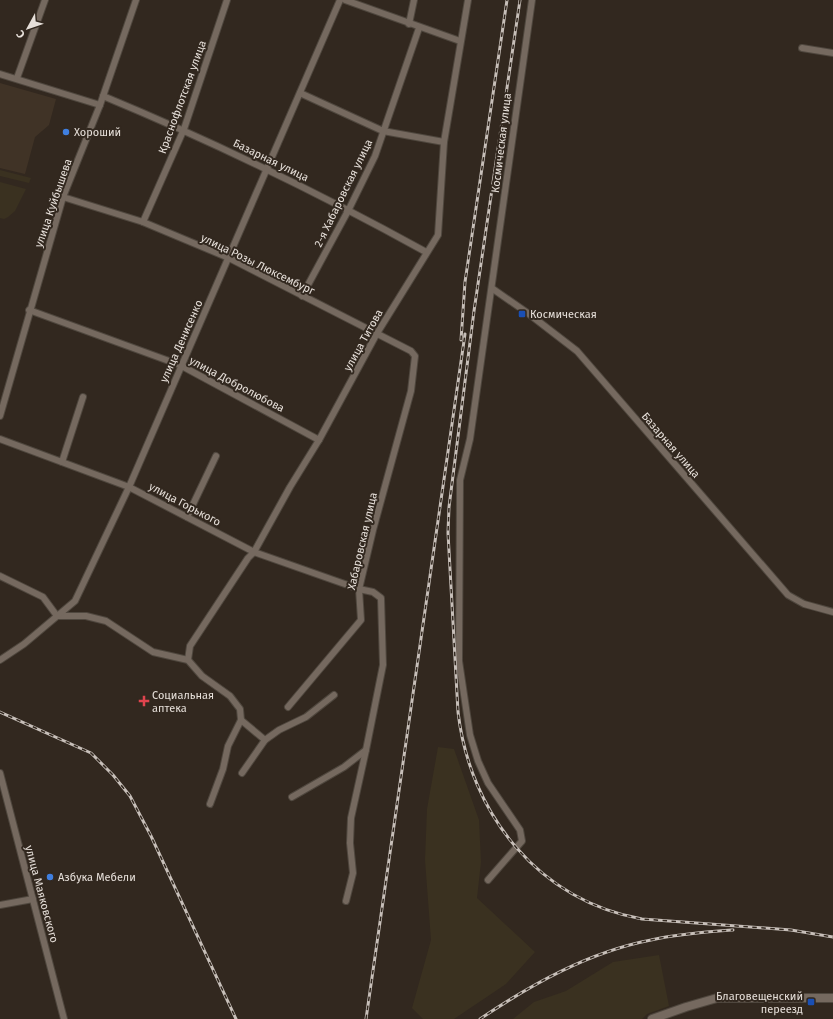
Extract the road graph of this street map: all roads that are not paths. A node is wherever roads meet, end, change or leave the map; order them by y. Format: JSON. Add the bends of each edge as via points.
{"nodes":[{"id":1,"x":45,"y":0,"type":"edge"},
{"id":2,"x":136,"y":0,"type":"edge"},
{"id":3,"x":227,"y":0,"type":"edge"},
{"id":4,"x":340,"y":0,"type":"edge"},
{"id":5,"x":345,"y":0,"type":"edge"},
{"id":6,"x":414,"y":0,"type":"edge"},
{"id":7,"x":468,"y":0,"type":"edge"},
{"id":8,"x":532,"y":0,"type":"edge"},
{"id":9,"x":409,"y":24,"type":"junction"},
{"id":10,"x":419,"y":28,"type":"junction"},
{"id":11,"x":460,"y":41,"type":"junction"},
{"id":12,"x":802,"y":48,"type":"dead end"},
{"id":13,"x":833,"y":53,"type":"edge"},
{"id":14,"x":0,"y":74,"type":"edge"},
{"id":15,"x":17,"y":78,"type":"junction"},
{"id":16,"x":300,"y":93,"type":"junction"},
{"id":17,"x":103,"y":96,"type":"junction"},
{"id":18,"x":100,"y":105,"type":"junction"},
{"id":19,"x":184,"y":129,"type":"junction"},
{"id":20,"x":383,"y":131,"type":"junction"},
{"id":21,"x":444,"y":142,"type":"junction"},
{"id":22,"x":266,"y":169,"type":"junction"},
{"id":23,"x":63,"y":197,"type":"junction"},
{"id":24,"x":349,"y":209,"type":"junction"},
{"id":25,"x":143,"y":222,"type":"junction"},
{"id":26,"x":426,"y":252,"type":"junction"},
{"id":27,"x":229,"y":258,"type":"junction"},
{"id":28,"x":492,"y":289,"type":"junction"},
{"id":29,"x":302,"y":296,"type":"junction"},
{"id":30,"x":29,"y":310,"type":"junction"},
{"id":31,"x":376,"y":335,"type":"junction"},
{"id":32,"x":415,"y":356,"type":"joint"},
{"id":33,"x":180,"y":366,"type":"junction"},
{"id":34,"x":83,"y":397,"type":"dead end"},
{"id":35,"x":0,"y":416,"type":"edge"},
{"id":36,"x":0,"y":439,"type":"edge"},
{"id":37,"x":319,"y":440,"type":"junction"},
{"id":38,"x":216,"y":456,"type":"dead end"},
{"id":39,"x":62,"y":462,"type":"junction"},
{"id":40,"x":129,"y":487,"type":"junction"},
{"id":41,"x":187,"y":517,"type":"junction"},
{"id":42,"x":254,"y":552,"type":"junction"},
{"id":43,"x":0,"y":576,"type":"edge"},
{"id":44,"x":359,"y":589,"type":"junction"},
{"id":45,"x":833,"y":612,"type":"edge"},
{"id":46,"x":57,"y":616,"type":"junction"},
{"id":47,"x":0,"y":660,"type":"edge"},
{"id":48,"x":188,"y":660,"type":"junction"},
{"id":49,"x":334,"y":695,"type":"dead end"},
{"id":50,"x":288,"y":708,"type":"dead end"},
{"id":51,"x":241,"y":720,"type":"junction"},
{"id":52,"x":265,"y":740,"type":"junction"},
{"id":53,"x":366,"y":750,"type":"junction"},
{"id":54,"x":0,"y":773,"type":"edge"},
{"id":55,"x":242,"y":773,"type":"dead end"},
{"id":56,"x":292,"y":797,"type":"dead end"},
{"id":57,"x":210,"y":804,"type":"dead end"},
{"id":58,"x":488,"y":880,"type":"dead end"},
{"id":59,"x":32,"y":899,"type":"junction"},
{"id":60,"x":346,"y":901,"type":"dead end"},
{"id":61,"x":0,"y":905,"type":"edge"},
{"id":62,"x":833,"y":998,"type":"edge"},
{"id":63,"x":64,"y":1019,"type":"edge"},
{"id":64,"x":652,"y":1019,"type":"edge"}],
"edges":[{"from":1,"to":15,"type":"street"},
{"from":2,"to":17,"type":"street","name":"улица Куйбышева"},
{"from":3,"to":19,"type":"street","name":"Краснофлотская улица"},
{"from":4,"to":16,"type":"street","name":"улица Денисенко"},
{"from":5,"to":9,"type":"street"},
{"from":6,"to":9,"type":"street"},
{"from":7,"to":11,"type":"street","name":"улица Титова"},
{"from":8,"to":28,"type":"street","name":"Космическая улица"},
{"from":9,"to":10,"type":"street"},
{"from":10,"to":11,"type":"street"},
{"from":10,"to":20,"type":"street","name":"2-я Хабаровская улица"},
{"from":11,"to":21,"type":"street","name":"улица Титова"},
{"from":12,"to":13,"type":"street"},
{"from":14,"to":15,"type":"street"},
{"from":15,"to":18,"type":"street"},
{"from":16,"to":20,"type":"street"},
{"from":16,"to":22,"type":"street","name":"улица Денисенко"},
{"from":17,"to":18,"type":"street","name":"улица Куйбышева"},
{"from":17,"to":19,"type":"street","name":"Базарная улица"},
{"from":18,"to":23,"type":"street","name":"улица Куйбышева"},
{"from":19,"to":22,"type":"street","name":"Базарная улица"},
{"from":19,"to":25,"type":"street","name":"Краснофлотская улица"},
{"from":20,"to":21,"type":"street"},
{"from":20,"to":24,"type":"street","name":"2-я Хабаровская улица"},
{"from":21,"to":26,"type":"street","name":"улица Титова","via":[[438,235]]},
{"from":22,"to":24,"type":"street","name":"Базарная улица"},
{"from":22,"to":27,"type":"street","name":"улица Денисенко"},
{"from":23,"to":25,"type":"street","name":"улица Розы Люксембург"},
{"from":23,"to":30,"type":"street","name":"улица Куйбышева"},
{"from":24,"to":26,"type":"street","name":"Базарная улица"},
{"from":24,"to":29,"type":"street","name":"2-я Хабаровская улица"},
{"from":25,"to":27,"type":"street","name":"улица Розы Люксембург"},
{"from":26,"to":31,"type":"street","name":"улица Титова"},
{"from":27,"to":29,"type":"street","name":"улица Розы Люксембург"},
{"from":27,"to":33,"type":"street","name":"улица Денисенко"},
{"from":28,"to":45,"type":"street","name":"Базарная улица","via":[[577,351],[788,595],[804,604]]},
{"from":28,"to":58,"type":"street","name":"Космическая улица","via":[[470,439],[460,480],[459,661],[470,735],[478,761],[488,783],[520,830],[522,841]]},
{"from":29,"to":31,"type":"street","name":"улица Розы Люксембург"},
{"from":30,"to":33,"type":"street","name":"улица Добролюбова"},
{"from":30,"to":35,"type":"street","name":"улица Куйбышева"},
{"from":31,"to":32,"type":"street","name":"улица Розы Люксембург","via":[[411,351]]},
{"from":31,"to":37,"type":"street","name":"улица Титова"},
{"from":32,"to":44,"type":"street","name":"Хабаровская улица","via":[[411,391]]},
{"from":33,"to":37,"type":"street","name":"улица Добролюбова"},
{"from":33,"to":40,"type":"street","name":"улица Денисенко"},
{"from":34,"to":39,"type":"street"},
{"from":36,"to":39,"type":"street","name":"улица Горького"},
{"from":37,"to":42,"type":"street","name":"улица Титова"},
{"from":38,"to":41,"type":"street"},
{"from":39,"to":40,"type":"street","name":"улица Горького"},
{"from":40,"to":41,"type":"street","name":"улица Горького"},
{"from":40,"to":46,"type":"street","name":"улица Денисенко","via":[[75,601]]},
{"from":41,"to":42,"type":"street","name":"улица Горького"},
{"from":42,"to":44,"type":"street","name":"улица Горького"},
{"from":42,"to":48,"type":"street","name":"улица Титова","via":[[190,646]]},
{"from":43,"to":46,"type":"street","via":[[43,597]]},
{"from":44,"to":50,"type":"street","name":"Хабаровская улица","via":[[361,620]]},
{"from":44,"to":53,"type":"street","name":"улица Горького","via":[[374,592],[380,598],[383,665]]},
{"from":46,"to":47,"type":"street","name":"улица Денисенко"},
{"from":46,"to":48,"type":"street","via":[[86,616],[106,621],[153,652]]},
{"from":48,"to":51,"type":"street","via":[[202,676],[230,696],[240,709]]},
{"from":49,"to":52,"type":"street","via":[[306,717]]},
{"from":51,"to":52,"type":"street"},
{"from":51,"to":57,"type":"street","via":[[228,746],[223,769]]},
{"from":52,"to":55,"type":"street"},
{"from":53,"to":56,"type":"street","via":[[344,767]]},
{"from":53,"to":60,"type":"street","name":"улица Горького","via":[[351,818],[353,873]]},
{"from":54,"to":59,"type":"street","name":"улица Маяковского"},
{"from":59,"to":61,"type":"street"},
{"from":59,"to":63,"type":"street","name":"улица Маяковского"},
{"from":62,"to":64,"type":"street","via":[[717,998]]}]}
